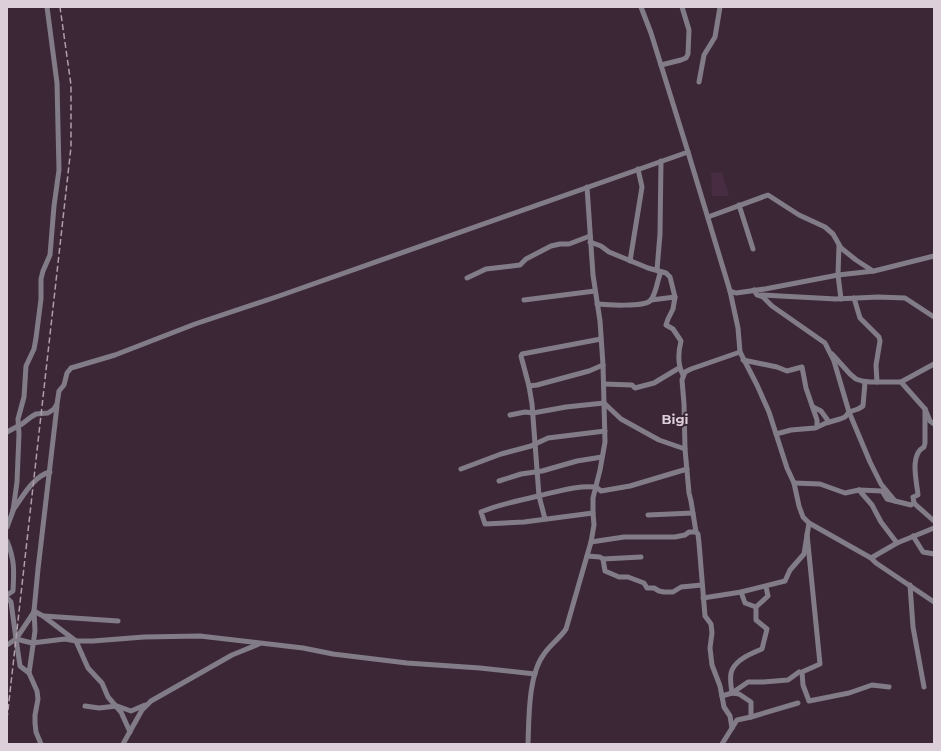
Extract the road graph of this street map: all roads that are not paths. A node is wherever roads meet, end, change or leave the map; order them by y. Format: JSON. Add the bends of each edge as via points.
{"nodes":[{"id":1,"x":47,"y":7,"type":"edge"},
{"id":2,"x":641,"y":7,"type":"edge"},
{"id":3,"x":682,"y":7,"type":"edge"},
{"id":4,"x":720,"y":7,"type":"edge"},
{"id":5,"x":661,"y":65,"type":"junction"},
{"id":6,"x":699,"y":82,"type":"dead end"},
{"id":7,"x":688,"y":152,"type":"junction"},
{"id":8,"x":661,"y":161,"type":"junction"},
{"id":9,"x":638,"y":169,"type":"junction"},
{"id":10,"x":587,"y":187,"type":"junction"},
{"id":11,"x":739,"y":205,"type":"junction"},
{"id":12,"x":708,"y":217,"type":"junction"},
{"id":13,"x":590,"y":236,"type":"junction"},
{"id":14,"x":590,"y":242,"type":"junction"},
{"id":15,"x":839,"y":245,"type":"junction"},
{"id":16,"x":753,"y":249,"type":"dead end"},
{"id":17,"x":934,"y":256,"type":"edge"},
{"id":18,"x":630,"y":261,"type":"junction"},
{"id":19,"x":658,"y":271,"type":"junction"},
{"id":20,"x":874,"y":271,"type":"junction"},
{"id":21,"x":838,"y":275,"type":"junction"},
{"id":22,"x":467,"y":278,"type":"dead end"},
{"id":23,"x":595,"y":291,"type":"junction"},
{"id":24,"x":730,"y":291,"type":"junction"},
{"id":25,"x":755,"y":293,"type":"junction"},
{"id":26,"x":676,"y":297,"type":"junction"},
{"id":27,"x":854,"y":298,"type":"junction"},
{"id":28,"x":840,"y":299,"type":"junction"},
{"id":29,"x":524,"y":300,"type":"dead end"},
{"id":30,"x":651,"y":300,"type":"junction"},
{"id":31,"x":597,"y":304,"type":"junction"},
{"id":32,"x":934,"y":317,"type":"edge"},
{"id":33,"x":601,"y":339,"type":"junction"},
{"id":34,"x":740,"y":352,"type":"junction"},
{"id":35,"x":830,"y":352,"type":"junction"},
{"id":36,"x":743,"y":360,"type":"junction"},
{"id":37,"x":934,"y":364,"type":"edge"},
{"id":38,"x":603,"y":365,"type":"junction"},
{"id":39,"x":679,"y":368,"type":"junction"},
{"id":40,"x":683,"y":376,"type":"junction"},
{"id":41,"x":866,"y":382,"type":"junction"},
{"id":42,"x":877,"y":382,"type":"junction"},
{"id":43,"x":901,"y":382,"type":"junction"},
{"id":44,"x":604,"y":384,"type":"junction"},
{"id":45,"x":529,"y":386,"type":"junction"},
{"id":46,"x":604,"y":403,"type":"junction"},
{"id":47,"x":57,"y":404,"type":"junction"},
{"id":48,"x":813,"y":407,"type":"junction"},
{"id":49,"x":925,"y":409,"type":"junction"},
{"id":50,"x":849,"y":412,"type":"junction"},
{"id":51,"x":532,"y":414,"type":"junction"},
{"id":52,"x":510,"y":415,"type":"dead end"},
{"id":53,"x":829,"y":422,"type":"junction"},
{"id":54,"x":933,"y":422,"type":"edge"},
{"id":55,"x":18,"y":426,"type":"junction"},
{"id":56,"x":817,"y":427,"type":"junction"},
{"id":57,"x":605,"y":431,"type":"junction"},
{"id":58,"x":7,"y":432,"type":"edge"},
{"id":59,"x":776,"y":434,"type":"junction"},
{"id":60,"x":534,"y":444,"type":"junction"},
{"id":61,"x":685,"y":449,"type":"junction"},
{"id":62,"x":602,"y":457,"type":"junction"},
{"id":63,"x":461,"y":469,"type":"dead end"},
{"id":64,"x":687,"y":469,"type":"junction"},
{"id":65,"x":537,"y":471,"type":"junction"},
{"id":66,"x":50,"y":472,"type":"junction"},
{"id":67,"x":499,"y":481,"type":"dead end"},
{"id":68,"x":794,"y":483,"type":"junction"},
{"id":69,"x":596,"y":487,"type":"junction"},
{"id":70,"x":859,"y":490,"type":"junction"},
{"id":71,"x":539,"y":496,"type":"junction"},
{"id":72,"x":895,"y":501,"type":"junction"},
{"id":73,"x":914,"y":503,"type":"junction"},
{"id":74,"x":13,"y":511,"type":"junction"},
{"id":75,"x":593,"y":513,"type":"junction"},
{"id":76,"x":693,"y":513,"type":"junction"},
{"id":77,"x":648,"y":515,"type":"dead end"},
{"id":78,"x":545,"y":519,"type":"junction"},
{"id":79,"x":934,"y":521,"type":"edge"},
{"id":80,"x":809,"y":523,"type":"junction"},
{"id":81,"x":7,"y":525,"type":"edge"},
{"id":82,"x":934,"y":528,"type":"edge"},
{"id":83,"x":696,"y":532,"type":"junction"},
{"id":84,"x":808,"y":534,"type":"junction"},
{"id":85,"x":913,"y":536,"type":"junction"},
{"id":86,"x":7,"y":541,"type":"edge"},
{"id":87,"x":591,"y":542,"type":"junction"},
{"id":88,"x":896,"y":542,"type":"junction"},
{"id":89,"x":934,"y":554,"type":"edge"},
{"id":90,"x":587,"y":556,"type":"junction"},
{"id":91,"x":641,"y":557,"type":"dead end"},
{"id":92,"x":872,"y":558,"type":"junction"},
{"id":93,"x":603,"y":559,"type":"junction"},
{"id":94,"x":910,"y":585,"type":"junction"},
{"id":95,"x":702,"y":586,"type":"junction"},
{"id":96,"x":766,"y":587,"type":"junction"},
{"id":97,"x":742,"y":592,"type":"junction"},
{"id":98,"x":7,"y":595,"type":"edge"},
{"id":99,"x":7,"y":598,"type":"edge"},
{"id":100,"x":703,"y":598,"type":"junction"},
{"id":101,"x":934,"y":602,"type":"edge"},
{"id":102,"x":756,"y":607,"type":"junction"},
{"id":103,"x":34,"y":612,"type":"junction"},
{"id":104,"x":43,"y":616,"type":"junction"},
{"id":105,"x":118,"y":621,"type":"dead end"},
{"id":106,"x":16,"y":639,"type":"junction"},
{"id":107,"x":76,"y":641,"type":"junction"},
{"id":108,"x":32,"y":643,"type":"junction"},
{"id":109,"x":262,"y":644,"type":"junction"},
{"id":110,"x":7,"y":645,"type":"edge"},
{"id":111,"x":799,"y":672,"type":"dead end"},
{"id":112,"x":29,"y":673,"type":"junction"},
{"id":113,"x":535,"y":674,"type":"junction"},
{"id":114,"x":889,"y":687,"type":"dead end"},
{"id":115,"x":924,"y":687,"type":"dead end"},
{"id":116,"x":732,"y":693,"type":"junction"},
{"id":117,"x":722,"y":696,"type":"junction"},
{"id":118,"x":798,"y":704,"type":"dead end"},
{"id":119,"x":146,"y":705,"type":"junction"},
{"id":120,"x":85,"y":706,"type":"dead end"},
{"id":121,"x":118,"y":706,"type":"junction"},
{"id":122,"x":751,"y":717,"type":"junction"},
{"id":123,"x":732,"y":728,"type":"junction"},
{"id":124,"x":130,"y":732,"type":"junction"},
{"id":125,"x":42,"y":744,"type":"edge"},
{"id":126,"x":123,"y":744,"type":"edge"},
{"id":127,"x":528,"y":744,"type":"edge"},
{"id":128,"x":722,"y":744,"type":"edge"}],
"edges":[{"from":1,"to":55,"type":"street","via":[[57,83],[59,170],[51,251],[41,279],[36,338],[26,366],[24,397]]},
{"from":2,"to":5,"type":"street"},
{"from":3,"to":5,"type":"street","via":[[689,30],[688,54],[682,60]]},
{"from":4,"to":6,"type":"street","via":[[715,37],[704,56]]},
{"from":5,"to":7,"type":"street"},
{"from":7,"to":8,"type":"street"},
{"from":7,"to":12,"type":"street"},
{"from":8,"to":9,"type":"street"},
{"from":8,"to":19,"type":"street"},
{"from":9,"to":10,"type":"street"},
{"from":9,"to":18,"type":"street","via":[[642,187]]},
{"from":10,"to":13,"type":"street"},
{"from":10,"to":47,"type":"street","via":[[195,324],[115,356],[71,368],[59,391]]},
{"from":11,"to":12,"type":"street"},
{"from":11,"to":15,"type":"street","via":[[768,195],[799,215],[825,227],[833,234]]},
{"from":11,"to":16,"type":"street"},
{"from":12,"to":24,"type":"street"},
{"from":13,"to":14,"type":"street"},
{"from":13,"to":22,"type":"street","via":[[569,244],[551,246],[520,265],[486,269]]},
{"from":14,"to":18,"type":"street"},
{"from":14,"to":23,"type":"street"},
{"from":15,"to":20,"type":"street"},
{"from":15,"to":21,"type":"street"},
{"from":17,"to":20,"type":"street"},
{"from":18,"to":19,"type":"street"},
{"from":19,"to":26,"type":"street","via":[[670,277]]},
{"from":19,"to":30,"type":"street","via":[[660,274]]},
{"from":20,"to":21,"type":"street"},
{"from":21,"to":25,"type":"street"},
{"from":21,"to":28,"type":"street"},
{"from":23,"to":29,"type":"street"},
{"from":23,"to":31,"type":"street"},
{"from":24,"to":25,"type":"street"},
{"from":24,"to":34,"type":"street"},
{"from":25,"to":28,"type":"street"},
{"from":25,"to":35,"type":"street","via":[[825,343]]},
{"from":26,"to":30,"type":"street"},
{"from":26,"to":39,"type":"street","via":[[666,324],[681,341],[678,351]]},
{"from":27,"to":28,"type":"street"},
{"from":27,"to":32,"type":"street","via":[[905,298]]},
{"from":27,"to":42,"type":"street","via":[[860,318],[879,337]]},
{"from":30,"to":31,"type":"street","via":[[631,305]]},
{"from":31,"to":33,"type":"street"},
{"from":33,"to":38,"type":"street"},
{"from":33,"to":45,"type":"street","via":[[522,354]]},
{"from":34,"to":36,"type":"street"},
{"from":34,"to":40,"type":"street","via":[[691,369]]},
{"from":35,"to":41,"type":"street","via":[[850,374]]},
{"from":35,"to":50,"type":"street"},
{"from":36,"to":48,"type":"street","via":[[787,371],[802,367]]},
{"from":36,"to":59,"type":"street","via":[[763,399]]},
{"from":37,"to":43,"type":"street"},
{"from":38,"to":44,"type":"street"},
{"from":38,"to":45,"type":"street"},
{"from":39,"to":40,"type":"street"},
{"from":39,"to":44,"type":"street","via":[[654,383],[635,388],[632,385]]},
{"from":40,"to":61,"type":"street"},
{"from":41,"to":42,"type":"street"},
{"from":41,"to":50,"type":"street","via":[[863,406]]},
{"from":42,"to":43,"type":"street"},
{"from":43,"to":49,"type":"street"},
{"from":44,"to":46,"type":"street"},
{"from":45,"to":51,"type":"street"},
{"from":46,"to":51,"type":"street","via":[[566,406]]},
{"from":46,"to":57,"type":"street"},
{"from":46,"to":61,"type":"street","via":[[627,422],[659,440]]},
{"from":47,"to":55,"type":"street","via":[[54,409],[36,414]]},
{"from":47,"to":66,"type":"street"},
{"from":48,"to":53,"type":"street","via":[[821,411]]},
{"from":48,"to":56,"type":"street"},
{"from":49,"to":54,"type":"street"},
{"from":49,"to":73,"type":"street","via":[[925,442],[916,456],[918,495],[913,497]]},
{"from":50,"to":53,"type":"street","via":[[840,419]]},
{"from":50,"to":72,"type":"street","via":[[870,462]]},
{"from":51,"to":52,"type":"street","via":[[525,412]]},
{"from":51,"to":60,"type":"street"},
{"from":53,"to":56,"type":"street"},
{"from":55,"to":58,"type":"street"},
{"from":55,"to":74,"type":"street","via":[[20,434]]},
{"from":56,"to":59,"type":"street"},
{"from":57,"to":60,"type":"street","via":[[548,438]]},
{"from":57,"to":62,"type":"street"},
{"from":59,"to":68,"type":"street"},
{"from":60,"to":63,"type":"street"},
{"from":60,"to":65,"type":"street"},
{"from":61,"to":64,"type":"street"},
{"from":62,"to":65,"type":"street"},
{"from":62,"to":69,"type":"street"},
{"from":64,"to":69,"type":"street","via":[[623,487],[601,491]]},
{"from":64,"to":76,"type":"street"},
{"from":65,"to":67,"type":"street"},
{"from":65,"to":71,"type":"street"},
{"from":66,"to":74,"type":"street","via":[[44,473]]},
{"from":66,"to":103,"type":"street"},
{"from":68,"to":70,"type":"street","via":[[820,484],[845,493]]},
{"from":68,"to":80,"type":"street","via":[[803,517]]},
{"from":69,"to":71,"type":"street","via":[[582,486]]},
{"from":69,"to":75,"type":"street"},
{"from":70,"to":72,"type":"street","via":[[882,492],[887,499]]},
{"from":70,"to":88,"type":"street"},
{"from":71,"to":78,"type":"street"},
{"from":71,"to":78,"type":"street","via":[[481,512],[485,524]]},
{"from":72,"to":73,"type":"street","via":[[911,505]]},
{"from":73,"to":79,"type":"street"},
{"from":74,"to":81,"type":"street"},
{"from":75,"to":78,"type":"street"},
{"from":75,"to":87,"type":"street"},
{"from":76,"to":77,"type":"street"},
{"from":76,"to":83,"type":"street"},
{"from":80,"to":84,"type":"street"},
{"from":80,"to":92,"type":"street"},
{"from":82,"to":85,"type":"street"},
{"from":83,"to":87,"type":"street","via":[[675,537],[624,537]]},
{"from":83,"to":95,"type":"street"},
{"from":84,"to":96,"type":"street","via":[[804,554],[790,570],[785,581]]},
{"from":84,"to":114,"type":"street","via":[[820,664],[802,672],[803,685],[809,701],[849,693],[872,685]]},
{"from":85,"to":88,"type":"street"},
{"from":85,"to":89,"type":"street","via":[[922,552]]},
{"from":86,"to":98,"type":"street","via":[[14,563],[13,591]]},
{"from":87,"to":90,"type":"street"},
{"from":88,"to":92,"type":"street"},
{"from":90,"to":93,"type":"street"},
{"from":90,"to":113,"type":"street","via":[[566,629],[543,654]]},
{"from":91,"to":93,"type":"street"},
{"from":92,"to":94,"type":"street"},
{"from":93,"to":95,"type":"street","via":[[605,571],[644,583],[647,588],[673,592],[681,587]]},
{"from":94,"to":101,"type":"street"},
{"from":94,"to":115,"type":"street","via":[[913,627]]},
{"from":95,"to":100,"type":"street"},
{"from":96,"to":97,"type":"street"},
{"from":96,"to":102,"type":"street","via":[[768,596]]},
{"from":97,"to":100,"type":"street"},
{"from":97,"to":102,"type":"street","via":[[745,603]]},
{"from":99,"to":106,"type":"street","via":[[10,602]]},
{"from":100,"to":117,"type":"street","via":[[705,616],[711,624],[712,665]]},
{"from":102,"to":116,"type":"street","via":[[756,620],[767,629],[762,649],[732,669]]},
{"from":103,"to":104,"type":"street"},
{"from":103,"to":106,"type":"street"},
{"from":103,"to":108,"type":"street","via":[[35,631]]},
{"from":104,"to":105,"type":"street"},
{"from":104,"to":107,"type":"street"},
{"from":106,"to":108,"type":"street"},
{"from":106,"to":110,"type":"street"},
{"from":106,"to":112,"type":"street","via":[[20,666]]},
{"from":107,"to":108,"type":"street","via":[[65,639]]},
{"from":107,"to":109,"type":"street","via":[[200,636]]},
{"from":107,"to":121,"type":"street","via":[[88,668],[99,678],[108,697]]},
{"from":108,"to":112,"type":"street"},
{"from":109,"to":113,"type":"street","via":[[407,664]]},
{"from":109,"to":119,"type":"street","via":[[232,655]]},
{"from":111,"to":116,"type":"street","via":[[788,680],[748,682]]},
{"from":112,"to":125,"type":"street","via":[[37,691],[35,723]]},
{"from":113,"to":127,"type":"street","via":[[530,701]]},
{"from":116,"to":117,"type":"street"},
{"from":116,"to":122,"type":"street","via":[[739,694],[751,702]]},
{"from":117,"to":123,"type":"street"},
{"from":118,"to":122,"type":"street"},
{"from":119,"to":121,"type":"street","via":[[131,711]]},
{"from":119,"to":124,"type":"street"},
{"from":120,"to":121,"type":"street"},
{"from":121,"to":124,"type":"street"},
{"from":122,"to":123,"type":"street","via":[[738,720]]},
{"from":123,"to":128,"type":"street"},
{"from":124,"to":126,"type":"street"}]}
